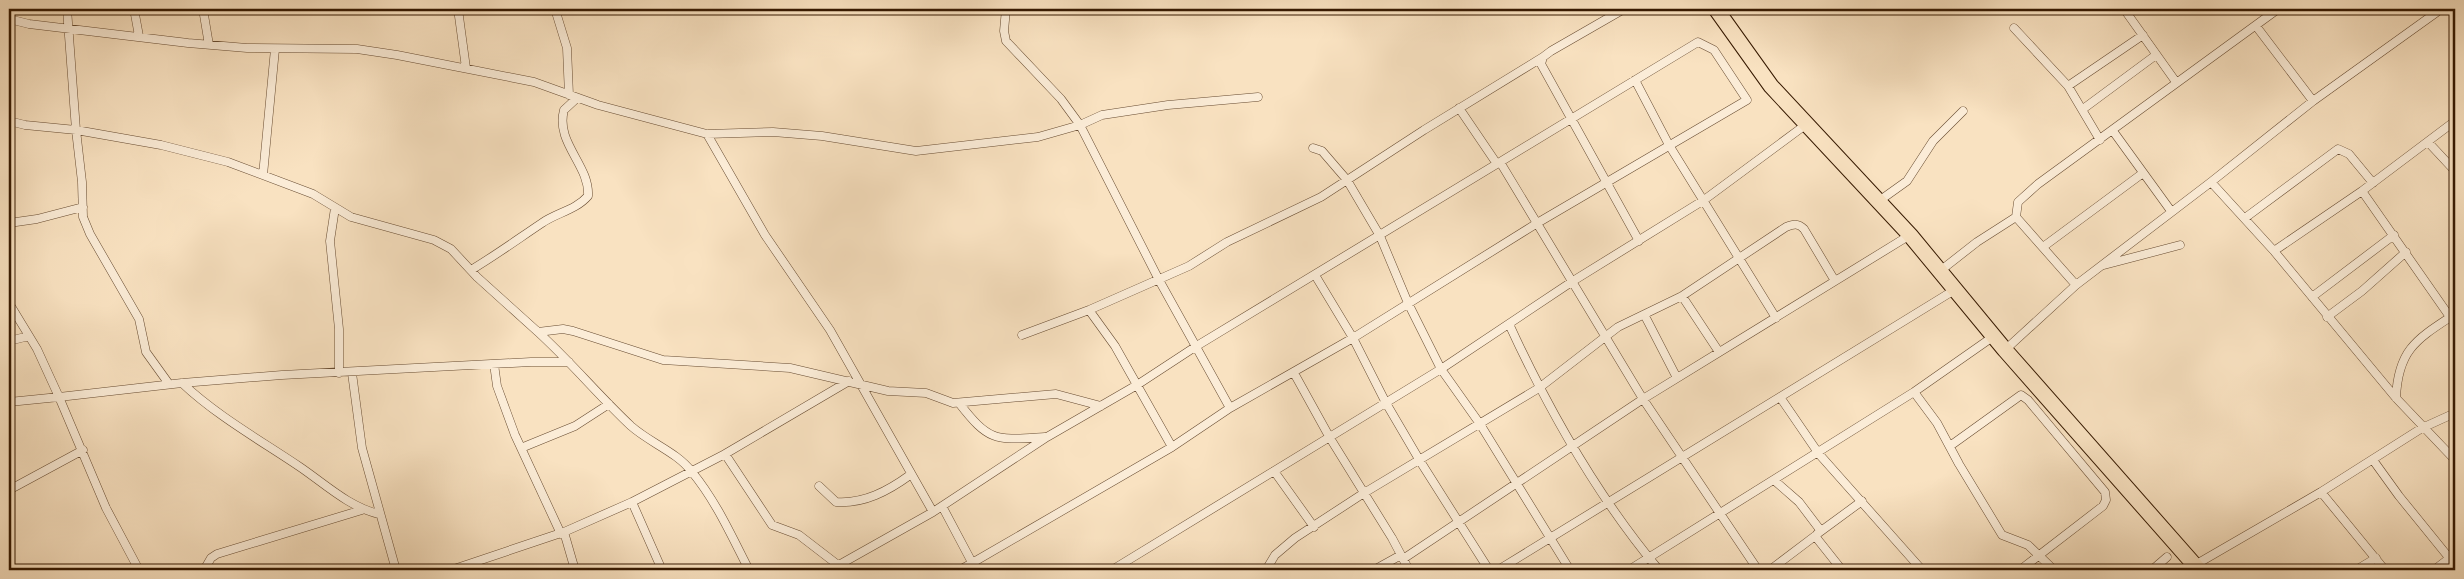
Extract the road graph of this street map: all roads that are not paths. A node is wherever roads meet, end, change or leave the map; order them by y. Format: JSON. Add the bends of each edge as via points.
{"nodes":[{"id":1,"x":67,"y":9,"type":"edge"},
{"id":2,"x":134,"y":9,"type":"edge"},
{"id":3,"x":203,"y":9,"type":"edge"},
{"id":4,"x":458,"y":9,"type":"edge"},
{"id":5,"x":555,"y":9,"type":"edge"},
{"id":6,"x":1006,"y":9,"type":"edge"},
{"id":7,"x":1624,"y":9,"type":"edge"},
{"id":8,"x":1716,"y":9,"type":"edge"},
{"id":9,"x":2124,"y":9,"type":"edge"},
{"id":10,"x":2278,"y":9,"type":"edge"},
{"id":11,"x":2437,"y":12,"type":"dead end"},
{"id":12,"x":9,"y":20,"type":"edge"},
{"id":13,"x":2256,"y":26,"type":"junction"},
{"id":14,"x":2014,"y":28,"type":"dead end"},
{"id":15,"x":69,"y":29,"type":"junction"},
{"id":16,"x":2143,"y":35,"type":"junction"},
{"id":17,"x":139,"y":36,"type":"junction"},
{"id":18,"x":209,"y":45,"type":"junction"},
{"id":19,"x":275,"y":49,"type":"junction"},
{"id":20,"x":2156,"y":55,"type":"junction"},
{"id":21,"x":1543,"y":58,"type":"junction"},
{"id":22,"x":466,"y":68,"type":"junction"},
{"id":23,"x":1635,"y":80,"type":"junction"},
{"id":24,"x":2176,"y":82,"type":"junction"},
{"id":25,"x":2068,"y":86,"type":"junction"},
{"id":26,"x":573,"y":96,"type":"junction"},
{"id":27,"x":1258,"y":97,"type":"dead end"},
{"id":28,"x":2313,"y":101,"type":"junction"},
{"id":29,"x":1459,"y":108,"type":"junction"},
{"id":30,"x":2084,"y":110,"type":"junction"},
{"id":31,"x":1963,"y":111,"type":"dead end"},
{"id":32,"x":1571,"y":120,"type":"junction"},
{"id":33,"x":9,"y":121,"type":"edge"},
{"id":34,"x":2455,"y":121,"type":"edge"},
{"id":35,"x":1808,"y":123,"type":"junction"},
{"id":36,"x":1080,"y":125,"type":"junction"},
{"id":37,"x":76,"y":130,"type":"junction"},
{"id":38,"x":2113,"y":131,"type":"junction"},
{"id":39,"x":707,"y":134,"type":"junction"},
{"id":40,"x":2100,"y":140,"type":"junction"},
{"id":41,"x":2428,"y":142,"type":"junction"},
{"id":42,"x":1669,"y":145,"type":"junction"},
{"id":43,"x":1313,"y":148,"type":"dead end"},
{"id":44,"x":1499,"y":163,"type":"junction"},
{"id":45,"x":2455,"y":171,"type":"edge"},
{"id":46,"x":2143,"y":173,"type":"junction"},
{"id":47,"x":263,"y":176,"type":"junction"},
{"id":48,"x":1347,"y":180,"type":"junction"},
{"id":49,"x":1608,"y":182,"type":"junction"},
{"id":50,"x":2211,"y":182,"type":"junction"},
{"id":51,"x":2373,"y":183,"type":"junction"},
{"id":52,"x":2362,"y":192,"type":"junction"},
{"id":53,"x":1704,"y":200,"type":"junction"},
{"id":54,"x":1879,"y":201,"type":"junction"},
{"id":55,"x":83,"y":207,"type":"junction"},
{"id":56,"x":335,"y":208,"type":"junction"},
{"id":57,"x":2171,"y":211,"type":"junction"},
{"id":58,"x":2016,"y":217,"type":"junction"},
{"id":59,"x":2245,"y":218,"type":"junction"},
{"id":60,"x":1538,"y":222,"type":"junction"},
{"id":61,"x":9,"y":223,"type":"edge"},
{"id":62,"x":1910,"y":235,"type":"junction"},
{"id":63,"x":2394,"y":235,"type":"junction"},
{"id":64,"x":1380,"y":236,"type":"junction"},
{"id":65,"x":1639,"y":241,"type":"junction"},
{"id":66,"x":2180,"y":245,"type":"dead end"},
{"id":67,"x":2043,"y":247,"type":"junction"},
{"id":68,"x":2274,"y":251,"type":"junction"},
{"id":69,"x":2406,"y":252,"type":"junction"},
{"id":70,"x":1738,"y":260,"type":"junction"},
{"id":71,"x":2100,"y":266,"type":"junction"},
{"id":72,"x":471,"y":270,"type":"junction"},
{"id":73,"x":1940,"y":271,"type":"junction"},
{"id":74,"x":1315,"y":275,"type":"junction"},
{"id":75,"x":1159,"y":280,"type":"junction"},
{"id":76,"x":1573,"y":281,"type":"junction"},
{"id":77,"x":1835,"y":281,"type":"junction"},
{"id":78,"x":2076,"y":284,"type":"junction"},
{"id":79,"x":1956,"y":289,"type":"junction"},
{"id":80,"x":1682,"y":296,"type":"junction"},
{"id":81,"x":2312,"y":297,"type":"junction"},
{"id":82,"x":9,"y":303,"type":"edge"},
{"id":83,"x":1408,"y":303,"type":"junction"},
{"id":84,"x":1089,"y":310,"type":"junction"},
{"id":85,"x":2453,"y":315,"type":"edge"},
{"id":86,"x":1645,"y":316,"type":"junction"},
{"id":87,"x":2327,"y":317,"type":"junction"},
{"id":88,"x":1776,"y":318,"type":"junction"},
{"id":89,"x":1509,"y":324,"type":"junction"},
{"id":90,"x":538,"y":332,"type":"junction"},
{"id":91,"x":1022,"y":335,"type":"dead end"},
{"id":92,"x":29,"y":336,"type":"junction"},
{"id":93,"x":1994,"y":336,"type":"junction"},
{"id":94,"x":1607,"y":337,"type":"junction"},
{"id":95,"x":1353,"y":338,"type":"junction"},
{"id":96,"x":9,"y":341,"type":"edge"},
{"id":97,"x":1195,"y":347,"type":"junction"},
{"id":98,"x":2005,"y":350,"type":"junction"},
{"id":99,"x":1719,"y":352,"type":"junction"},
{"id":100,"x":568,"y":362,"type":"junction"},
{"id":101,"x":494,"y":364,"type":"junction"},
{"id":102,"x":1441,"y":369,"type":"junction"},
{"id":103,"x":1294,"y":372,"type":"junction"},
{"id":104,"x":339,"y":373,"type":"junction"},
{"id":105,"x":352,"y":373,"type":"junction"},
{"id":106,"x":1677,"y":378,"type":"junction"},
{"id":107,"x":849,"y":381,"type":"junction"},
{"id":108,"x":182,"y":383,"type":"junction"},
{"id":109,"x":169,"y":384,"type":"junction"},
{"id":110,"x":862,"y":384,"type":"junction"},
{"id":111,"x":1137,"y":385,"type":"junction"},
{"id":112,"x":1539,"y":388,"type":"junction"},
{"id":113,"x":1914,"y":392,"type":"junction"},
{"id":114,"x":60,"y":397,"type":"junction"},
{"id":115,"x":1780,"y":397,"type":"junction"},
{"id":116,"x":2396,"y":398,"type":"junction"},
{"id":117,"x":1643,"y":399,"type":"junction"},
{"id":118,"x":9,"y":402,"type":"edge"},
{"id":119,"x":959,"y":403,"type":"junction"},
{"id":120,"x":609,"y":404,"type":"junction"},
{"id":121,"x":1386,"y":404,"type":"junction"},
{"id":122,"x":1101,"y":406,"type":"junction"},
{"id":123,"x":1230,"y":408,"type":"junction"},
{"id":124,"x":2455,"y":413,"type":"edge"},
{"id":125,"x":1480,"y":424,"type":"junction"},
{"id":126,"x":2422,"y":428,"type":"junction"},
{"id":127,"x":1047,"y":437,"type":"junction"},
{"id":128,"x":1330,"y":438,"type":"junction"},
{"id":129,"x":1572,"y":445,"type":"junction"},
{"id":130,"x":1950,"y":446,"type":"junction"},
{"id":131,"x":1172,"y":447,"type":"junction"},
{"id":132,"x":521,"y":448,"type":"junction"},
{"id":133,"x":83,"y":450,"type":"junction"},
{"id":134,"x":725,"y":454,"type":"junction"},
{"id":135,"x":1819,"y":454,"type":"junction"},
{"id":136,"x":1682,"y":458,"type":"junction"},
{"id":137,"x":2373,"y":460,"type":"junction"},
{"id":138,"x":2455,"y":460,"type":"edge"},
{"id":139,"x":1420,"y":462,"type":"junction"},
{"id":140,"x":1274,"y":471,"type":"junction"},
{"id":141,"x":692,"y":472,"type":"junction"},
{"id":142,"x":910,"y":475,"type":"junction"},
{"id":143,"x":1775,"y":481,"type":"junction"},
{"id":144,"x":1517,"y":483,"type":"junction"},
{"id":145,"x":819,"y":486,"type":"dead end"},
{"id":146,"x":9,"y":490,"type":"edge"},
{"id":147,"x":2321,"y":492,"type":"junction"},
{"id":148,"x":1364,"y":494,"type":"junction"},
{"id":149,"x":1862,"y":501,"type":"junction"},
{"id":150,"x":632,"y":502,"type":"junction"},
{"id":151,"x":1609,"y":502,"type":"junction"},
{"id":152,"x":942,"y":506,"type":"junction"},
{"id":153,"x":362,"y":510,"type":"junction"},
{"id":154,"x":933,"y":512,"type":"junction"},
{"id":155,"x":378,"y":514,"type":"junction"},
{"id":156,"x":1719,"y":515,"type":"junction"},
{"id":157,"x":1459,"y":522,"type":"junction"},
{"id":158,"x":1314,"y":527,"type":"junction"},
{"id":159,"x":562,"y":533,"type":"junction"},
{"id":160,"x":1818,"y":533,"type":"junction"},
{"id":161,"x":1552,"y":538,"type":"junction"},
{"id":162,"x":2039,"y":556,"type":"junction"},
{"id":163,"x":2452,"y":556,"type":"edge"},
{"id":164,"x":1402,"y":557,"type":"junction"},
{"id":165,"x":1648,"y":557,"type":"junction"},
{"id":166,"x":2167,"y":557,"type":"dead end"},
{"id":167,"x":2376,"y":558,"type":"junction"},
{"id":168,"x":2455,"y":565,"type":"edge"},
{"id":169,"x":838,"y":566,"type":"junction"},
{"id":170,"x":974,"y":567,"type":"edge"},
{"id":171,"x":2197,"y":567,"type":"edge"},
{"id":172,"x":136,"y":569,"type":"edge"},
{"id":173,"x":204,"y":570,"type":"edge"},
{"id":174,"x":396,"y":570,"type":"edge"},
{"id":175,"x":451,"y":570,"type":"edge"},
{"id":176,"x":575,"y":570,"type":"edge"},
{"id":177,"x":662,"y":570,"type":"edge"},
{"id":178,"x":749,"y":570,"type":"edge"},
{"id":179,"x":830,"y":570,"type":"edge"},
{"id":180,"x":960,"y":570,"type":"edge"},
{"id":181,"x":1112,"y":570,"type":"edge"},
{"id":182,"x":1266,"y":570,"type":"edge"},
{"id":183,"x":1374,"y":570,"type":"edge"},
{"id":184,"x":1409,"y":570,"type":"edge"},
{"id":185,"x":1489,"y":570,"type":"edge"},
{"id":186,"x":1498,"y":570,"type":"edge"},
{"id":187,"x":1570,"y":570,"type":"edge"},
{"id":188,"x":1629,"y":570,"type":"edge"},
{"id":189,"x":1659,"y":570,"type":"edge"},
{"id":190,"x":1758,"y":570,"type":"edge"},
{"id":191,"x":1770,"y":570,"type":"edge"},
{"id":192,"x":1842,"y":570,"type":"edge"},
{"id":193,"x":1922,"y":570,"type":"edge"},
{"id":194,"x":2020,"y":570,"type":"edge"},
{"id":195,"x":2054,"y":570,"type":"edge"},
{"id":196,"x":2152,"y":570,"type":"edge"},
{"id":197,"x":2356,"y":570,"type":"edge"},
{"id":198,"x":2385,"y":570,"type":"edge"},
{"id":199,"x":2434,"y":570,"type":"edge"}],
"edges":[{"from":1,"to":15,"type":"street"},
{"from":2,"to":17,"type":"street"},
{"from":3,"to":18,"type":"street"},
{"from":4,"to":22,"type":"street"},
{"from":5,"to":26,"type":"street","via":[[567,48]]},
{"from":6,"to":36,"type":"street","via":[[1006,40],[1061,99]]},
{"from":7,"to":21,"type":"street"},
{"from":8,"to":35,"type":"highway","via":[[1771,86]]},
{"from":9,"to":16,"type":"street"},
{"from":10,"to":13,"type":"street"},
{"from":11,"to":28,"type":"street"},
{"from":12,"to":15,"type":"street"},
{"from":13,"to":24,"type":"street"},
{"from":13,"to":28,"type":"street"},
{"from":14,"to":25,"type":"street"},
{"from":15,"to":17,"type":"street"},
{"from":15,"to":37,"type":"street"},
{"from":16,"to":20,"type":"street"},
{"from":16,"to":25,"type":"street"},
{"from":17,"to":18,"type":"street"},
{"from":18,"to":19,"type":"street"},
{"from":19,"to":22,"type":"street","via":[[357,49]]},
{"from":19,"to":47,"type":"street"},
{"from":20,"to":24,"type":"street"},
{"from":20,"to":30,"type":"street"},
{"from":21,"to":29,"type":"street"},
{"from":21,"to":32,"type":"street","via":[[1541,64]]},
{"from":22,"to":26,"type":"street","via":[[534,82]]},
{"from":23,"to":32,"type":"street"},
{"from":23,"to":42,"type":"street"},
{"from":23,"to":42,"type":"street","via":[[1698,42],[1714,50],[1748,100]]},
{"from":24,"to":38,"type":"street"},
{"from":25,"to":30,"type":"street"},
{"from":26,"to":39,"type":"street"},
{"from":26,"to":72,"type":"street","via":[[564,110],[564,135],[582,171],[588,196]]},
{"from":27,"to":36,"type":"street","via":[[1102,115]]},
{"from":28,"to":50,"type":"street"},
{"from":29,"to":44,"type":"street"},
{"from":29,"to":48,"type":"street"},
{"from":30,"to":40,"type":"street"},
{"from":31,"to":54,"type":"street","via":[[1934,142],[1907,181]]},
{"from":32,"to":44,"type":"street"},
{"from":32,"to":49,"type":"street"},
{"from":33,"to":37,"type":"street"},
{"from":34,"to":41,"type":"street"},
{"from":35,"to":53,"type":"street"},
{"from":35,"to":54,"type":"highway"},
{"from":36,"to":39,"type":"street","via":[[1038,137],[927,151],[783,132]]},
{"from":36,"to":75,"type":"street"},
{"from":37,"to":47,"type":"street","via":[[161,145],[228,162]]},
{"from":37,"to":55,"type":"street"},
{"from":38,"to":40,"type":"street"},
{"from":38,"to":46,"type":"street"},
{"from":39,"to":110,"type":"street","via":[[765,235],[817,310]]},
{"from":40,"to":58,"type":"street","via":[[2025,195],[2015,207]]},
{"from":41,"to":45,"type":"street"},
{"from":41,"to":51,"type":"street"},
{"from":42,"to":49,"type":"street"},
{"from":42,"to":53,"type":"street"},
{"from":43,"to":48,"type":"street","via":[[1322,152]]},
{"from":44,"to":60,"type":"street"},
{"from":44,"to":64,"type":"street"},
{"from":46,"to":57,"type":"street"},
{"from":46,"to":67,"type":"street"},
{"from":47,"to":56,"type":"street","via":[[312,194]]},
{"from":48,"to":64,"type":"street"},
{"from":48,"to":75,"type":"street","via":[[1321,197],[1227,242]]},
{"from":49,"to":60,"type":"street"},
{"from":49,"to":65,"type":"street"},
{"from":50,"to":57,"type":"street"},
{"from":50,"to":59,"type":"street"},
{"from":51,"to":52,"type":"street"},
{"from":51,"to":59,"type":"street","via":[[2349,154],[2338,149]]},
{"from":52,"to":63,"type":"street"},
{"from":52,"to":68,"type":"street"},
{"from":53,"to":65,"type":"street"},
{"from":53,"to":70,"type":"street"},
{"from":54,"to":62,"type":"highway"},
{"from":55,"to":61,"type":"street","via":[[37,220]]},
{"from":55,"to":109,"type":"street","via":[[83,217],[90,234],[139,319],[146,352]]},
{"from":56,"to":72,"type":"street","via":[[351,217],[434,240],[451,249]]},
{"from":56,"to":104,"type":"street","via":[[330,241],[339,329]]},
{"from":57,"to":71,"type":"street"},
{"from":58,"to":67,"type":"street"},
{"from":58,"to":73,"type":"street","via":[[1976,242]]},
{"from":59,"to":68,"type":"street"},
{"from":60,"to":76,"type":"street"},
{"from":60,"to":83,"type":"street"},
{"from":62,"to":73,"type":"highway"},
{"from":62,"to":77,"type":"street"},
{"from":63,"to":69,"type":"street"},
{"from":63,"to":81,"type":"street"},
{"from":64,"to":74,"type":"street"},
{"from":64,"to":83,"type":"street"},
{"from":65,"to":76,"type":"street"},
{"from":66,"to":71,"type":"street"},
{"from":67,"to":78,"type":"street"},
{"from":68,"to":81,"type":"street"},
{"from":69,"to":85,"type":"street"},
{"from":69,"to":87,"type":"street"},
{"from":70,"to":77,"type":"street","via":[[1786,227],[1800,225]]},
{"from":70,"to":80,"type":"street"},
{"from":70,"to":88,"type":"street"},
{"from":71,"to":78,"type":"street"},
{"from":72,"to":90,"type":"street"},
{"from":73,"to":79,"type":"highway"},
{"from":74,"to":95,"type":"street"},
{"from":74,"to":97,"type":"street"},
{"from":75,"to":84,"type":"street"},
{"from":75,"to":97,"type":"street"},
{"from":76,"to":89,"type":"street"},
{"from":76,"to":94,"type":"street"},
{"from":77,"to":88,"type":"street"},
{"from":78,"to":98,"type":"street"},
{"from":79,"to":93,"type":"highway"},
{"from":79,"to":115,"type":"street"},
{"from":80,"to":86,"type":"street"},
{"from":80,"to":99,"type":"street"},
{"from":81,"to":87,"type":"street"},
{"from":82,"to":92,"type":"street"},
{"from":83,"to":95,"type":"street"},
{"from":83,"to":102,"type":"street"},
{"from":84,"to":91,"type":"street"},
{"from":84,"to":111,"type":"street"},
{"from":85,"to":116,"type":"street","via":[[2407,351],[2400,366]]},
{"from":86,"to":94,"type":"street","via":[[1618,327]]},
{"from":86,"to":106,"type":"street"},
{"from":87,"to":116,"type":"street"},
{"from":88,"to":99,"type":"street"},
{"from":89,"to":102,"type":"street"},
{"from":89,"to":112,"type":"street"},
{"from":90,"to":100,"type":"street"},
{"from":90,"to":107,"type":"street","via":[[573,331],[678,363],[781,367]]},
{"from":92,"to":96,"type":"street"},
{"from":92,"to":114,"type":"street"},
{"from":93,"to":98,"type":"highway"},
{"from":93,"to":113,"type":"street"},
{"from":94,"to":112,"type":"street"},
{"from":94,"to":117,"type":"street"},
{"from":95,"to":103,"type":"street"},
{"from":95,"to":121,"type":"street"},
{"from":97,"to":111,"type":"street"},
{"from":97,"to":123,"type":"street"},
{"from":98,"to":171,"type":"highway"},
{"from":99,"to":106,"type":"street"},
{"from":100,"to":101,"type":"street"},
{"from":100,"to":120,"type":"street"},
{"from":101,"to":105,"type":"street"},
{"from":101,"to":132,"type":"street","via":[[497,386]]},
{"from":102,"to":121,"type":"street"},
{"from":102,"to":125,"type":"street"},
{"from":103,"to":123,"type":"street"},
{"from":103,"to":128,"type":"street"},
{"from":104,"to":105,"type":"street"},
{"from":104,"to":108,"type":"street"},
{"from":105,"to":155,"type":"street","via":[[362,448]]},
{"from":106,"to":117,"type":"street"},
{"from":107,"to":110,"type":"street"},
{"from":107,"to":134,"type":"street"},
{"from":108,"to":109,"type":"street"},
{"from":108,"to":153,"type":"street","via":[[262,445]]},
{"from":109,"to":114,"type":"street"},
{"from":110,"to":119,"type":"street","via":[[888,391],[926,393]]},
{"from":110,"to":142,"type":"street"},
{"from":111,"to":122,"type":"street"},
{"from":111,"to":131,"type":"street"},
{"from":112,"to":125,"type":"street"},
{"from":112,"to":129,"type":"street"},
{"from":113,"to":130,"type":"street"},
{"from":113,"to":135,"type":"street"},
{"from":114,"to":118,"type":"street"},
{"from":114,"to":133,"type":"street"},
{"from":115,"to":135,"type":"street"},
{"from":115,"to":136,"type":"street"},
{"from":116,"to":126,"type":"street"},
{"from":117,"to":129,"type":"street"},
{"from":117,"to":136,"type":"street"},
{"from":119,"to":122,"type":"street","via":[[1056,394]]},
{"from":119,"to":127,"type":"street","via":[[991,436],[1014,439]]},
{"from":120,"to":132,"type":"street","via":[[575,426]]},
{"from":120,"to":141,"type":"street","via":[[632,427],[683,462]]},
{"from":121,"to":128,"type":"street"},
{"from":121,"to":139,"type":"street"},
{"from":122,"to":127,"type":"street"},
{"from":123,"to":131,"type":"street"},
{"from":124,"to":126,"type":"street"},
{"from":125,"to":139,"type":"street"},
{"from":125,"to":144,"type":"street"},
{"from":126,"to":137,"type":"street"},
{"from":126,"to":138,"type":"street"},
{"from":127,"to":152,"type":"street"},
{"from":128,"to":140,"type":"street"},
{"from":128,"to":148,"type":"street"},
{"from":129,"to":144,"type":"street"},
{"from":129,"to":151,"type":"street"},
{"from":130,"to":162,"type":"street","via":[[2002,535],[2028,545]]},
{"from":130,"to":162,"type":"street","via":[[2021,395],[2105,492],[2103,506]]},
{"from":131,"to":170,"type":"street"},
{"from":132,"to":159,"type":"street"},
{"from":133,"to":146,"type":"street"},
{"from":133,"to":172,"type":"street","via":[[106,508]]},
{"from":134,"to":141,"type":"street"},
{"from":134,"to":169,"type":"street","via":[[772,525],[799,535]]},
{"from":135,"to":143,"type":"street"},
{"from":135,"to":149,"type":"street"},
{"from":136,"to":151,"type":"street"},
{"from":136,"to":156,"type":"street"},
{"from":137,"to":147,"type":"street"},
{"from":137,"to":163,"type":"street","via":[[2399,496]]},
{"from":139,"to":148,"type":"street"},
{"from":139,"to":157,"type":"street"},
{"from":140,"to":158,"type":"street"},
{"from":140,"to":181,"type":"street"},
{"from":141,"to":150,"type":"street"},
{"from":141,"to":178,"type":"street","via":[[710,497]]},
{"from":142,"to":145,"type":"street","via":[[883,492],[852,502],[836,502]]},
{"from":142,"to":154,"type":"street"},
{"from":143,"to":156,"type":"street"},
{"from":143,"to":160,"type":"street","via":[[1799,502]]},
{"from":144,"to":157,"type":"street"},
{"from":144,"to":161,"type":"street"},
{"from":147,"to":167,"type":"street"},
{"from":147,"to":171,"type":"street"},
{"from":148,"to":158,"type":"street"},
{"from":148,"to":164,"type":"street"},
{"from":149,"to":160,"type":"street"},
{"from":149,"to":193,"type":"street"},
{"from":150,"to":159,"type":"street"},
{"from":150,"to":177,"type":"street"},
{"from":151,"to":161,"type":"street"},
{"from":151,"to":165,"type":"street"},
{"from":152,"to":154,"type":"street"},
{"from":152,"to":170,"type":"street"},
{"from":153,"to":155,"type":"street"},
{"from":153,"to":173,"type":"street","via":[[217,554]]},
{"from":154,"to":169,"type":"street"},
{"from":155,"to":174,"type":"street"},
{"from":156,"to":165,"type":"street"},
{"from":156,"to":190,"type":"street"},
{"from":157,"to":164,"type":"street"},
{"from":157,"to":185,"type":"street"},
{"from":158,"to":182,"type":"street","via":[[1275,555]]},
{"from":159,"to":175,"type":"street"},
{"from":159,"to":176,"type":"street"},
{"from":160,"to":191,"type":"street"},
{"from":160,"to":192,"type":"street"},
{"from":161,"to":186,"type":"street"},
{"from":161,"to":187,"type":"street"},
{"from":162,"to":194,"type":"street"},
{"from":162,"to":195,"type":"street"},
{"from":163,"to":168,"type":"street"},
{"from":163,"to":199,"type":"street"},
{"from":164,"to":183,"type":"street"},
{"from":164,"to":184,"type":"street"},
{"from":165,"to":188,"type":"street"},
{"from":165,"to":189,"type":"street"},
{"from":166,"to":196,"type":"street"},
{"from":167,"to":197,"type":"street"},
{"from":167,"to":198,"type":"street"},
{"from":169,"to":179,"type":"street"},
{"from":170,"to":180,"type":"street"}]}
